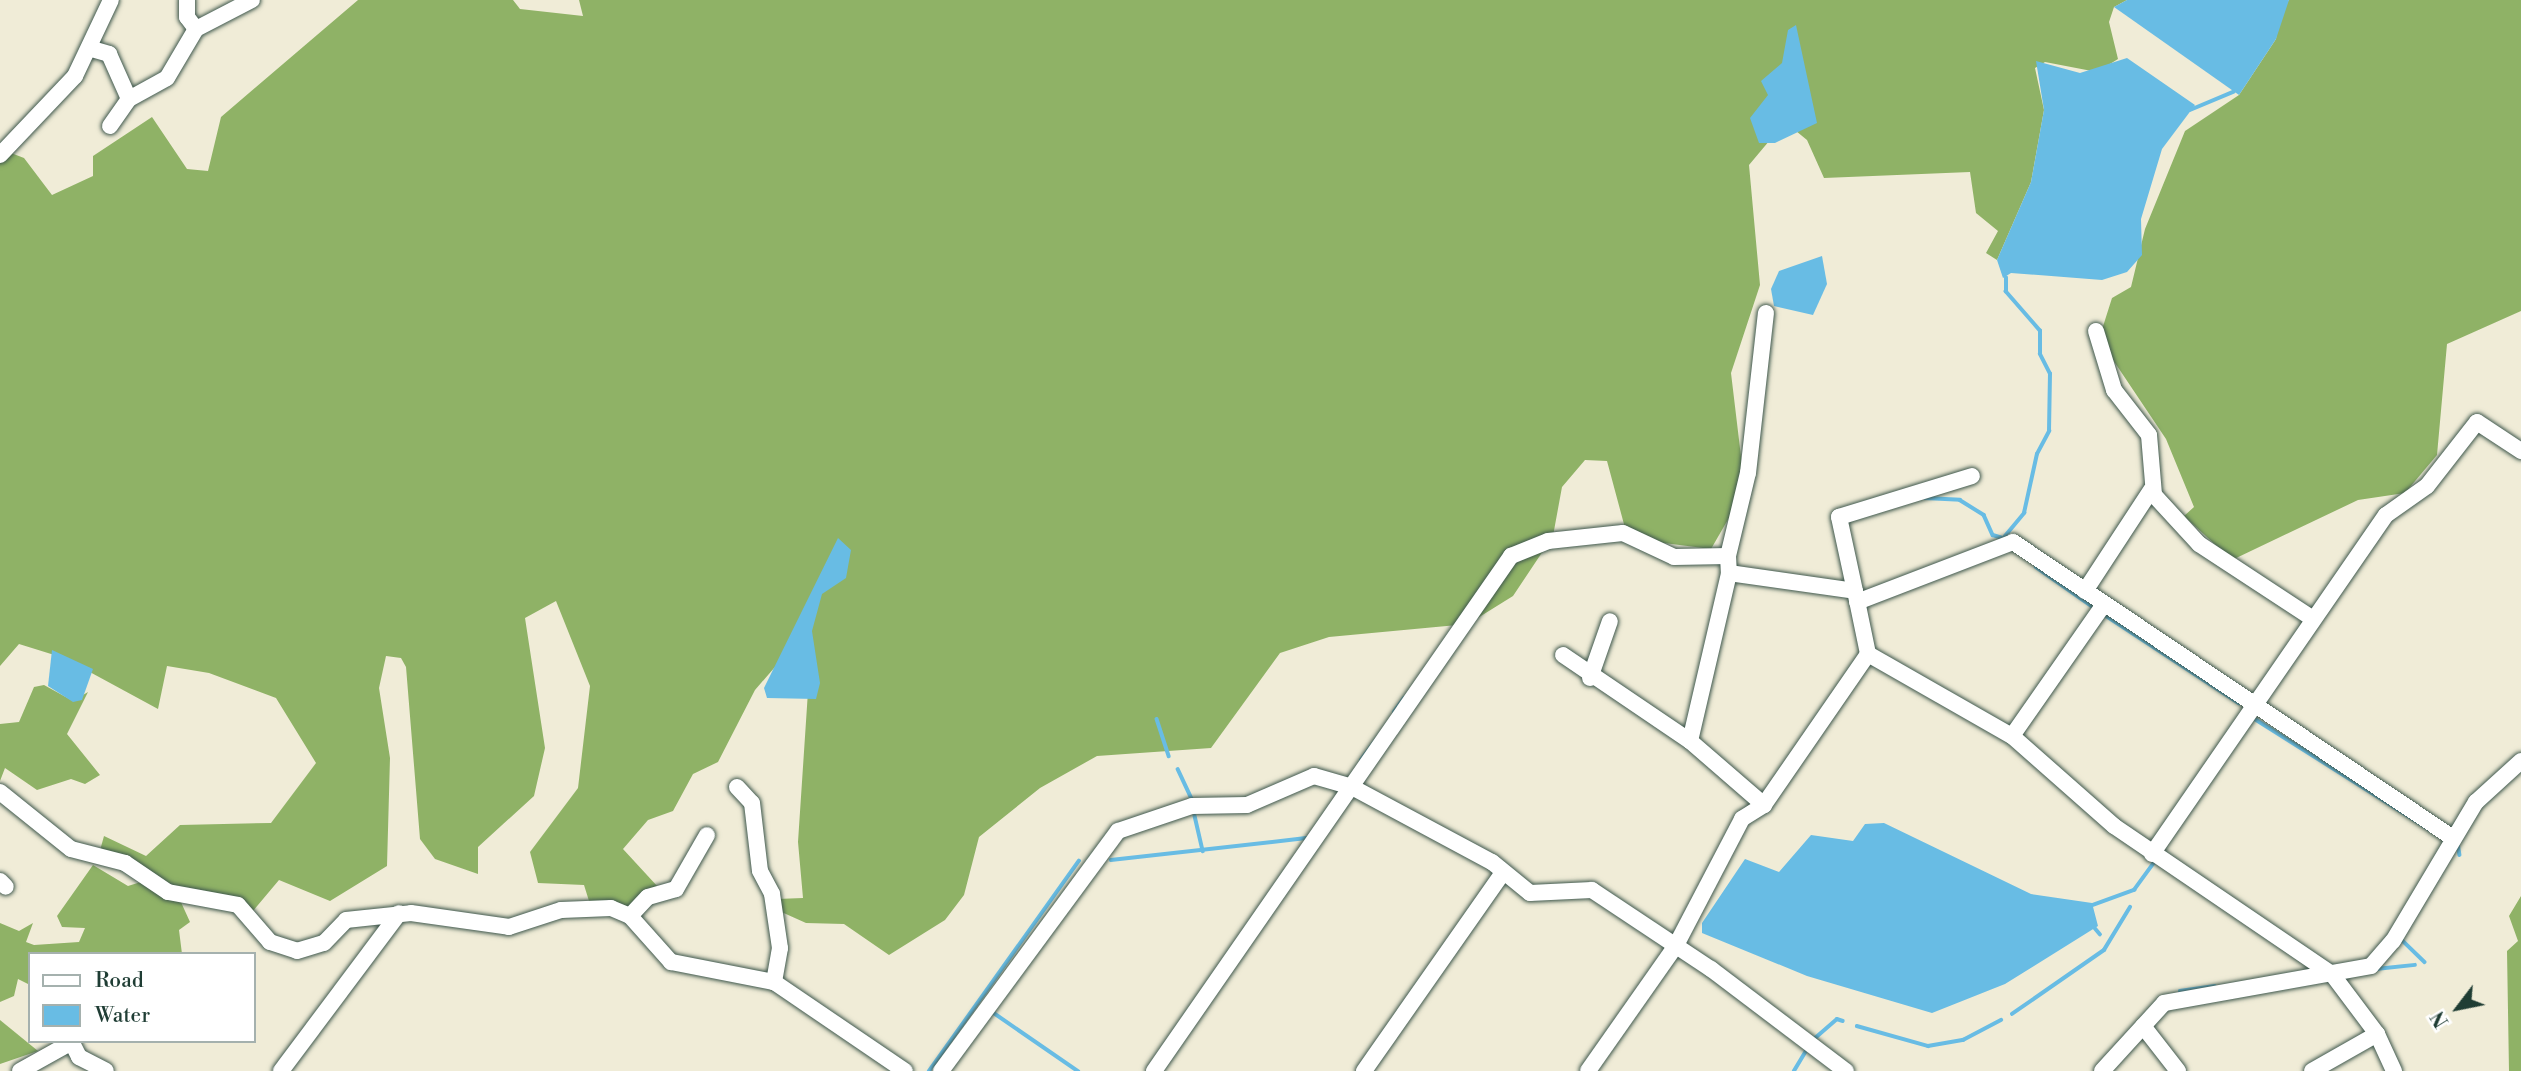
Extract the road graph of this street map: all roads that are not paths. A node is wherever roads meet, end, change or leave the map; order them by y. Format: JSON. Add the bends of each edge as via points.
{"nodes":[{"id":1,"x":111,"y":0,"type":"edge"},
{"id":2,"x":187,"y":0,"type":"edge"},
{"id":3,"x":252,"y":0,"type":"edge"},
{"id":4,"x":197,"y":29,"type":"junction"},
{"id":5,"x":92,"y":49,"type":"junction"},
{"id":6,"x":129,"y":99,"type":"junction"},
{"id":7,"x":110,"y":126,"type":"dead end"},
{"id":8,"x":0,"y":155,"type":"edge"},
{"id":9,"x":1766,"y":313,"type":"dead end"},
{"id":10,"x":2096,"y":331,"type":"dead end"},
{"id":11,"x":2521,"y":451,"type":"edge"},
{"id":12,"x":1972,"y":476,"type":"dead end"},
{"id":13,"x":2151,"y":490,"type":"junction"},
{"id":14,"x":1728,"y":556,"type":"junction"},
{"id":15,"x":1729,"y":573,"type":"junction"},
{"id":16,"x":2085,"y":591,"type":"junction"},
{"id":17,"x":1856,"y":596,"type":"junction"},
{"id":18,"x":2104,"y":604,"type":"junction"},
{"id":19,"x":2313,"y":619,"type":"junction"},
{"id":20,"x":1610,"y":621,"type":"dead end"},
{"id":21,"x":1868,"y":654,"type":"junction"},
{"id":22,"x":1563,"y":655,"type":"dead end"},
{"id":23,"x":1590,"y":678,"type":"junction"},
{"id":24,"x":2253,"y":705,"type":"junction"},
{"id":25,"x":2012,"y":736,"type":"junction"},
{"id":26,"x":1690,"y":741,"type":"junction"},
{"id":27,"x":2521,"y":761,"type":"edge"},
{"id":28,"x":1350,"y":786,"type":"junction"},
{"id":29,"x":737,"y":787,"type":"dead end"},
{"id":30,"x":0,"y":792,"type":"edge"},
{"id":31,"x":1764,"y":805,"type":"junction"},
{"id":32,"x":707,"y":835,"type":"dead end"},
{"id":33,"x":2452,"y":840,"type":"junction"},
{"id":34,"x":2152,"y":853,"type":"junction"},
{"id":35,"x":1502,"y":874,"type":"junction"},
{"id":36,"x":399,"y":913,"type":"junction"},
{"id":37,"x":630,"y":916,"type":"junction"},
{"id":38,"x":1675,"y":947,"type":"junction"},
{"id":39,"x":2332,"y":974,"type":"junction"},
{"id":40,"x":774,"y":982,"type":"junction"},
{"id":41,"x":2146,"y":1028,"type":"junction"},
{"id":42,"x":2377,"y":1034,"type":"junction"},
{"id":43,"x":69,"y":1043,"type":"edge"},
{"id":44,"x":72,"y":1043,"type":"edge"},
{"id":45,"x":20,"y":1071,"type":"edge"},
{"id":46,"x":106,"y":1071,"type":"edge"},
{"id":47,"x":281,"y":1071,"type":"edge"},
{"id":48,"x":905,"y":1071,"type":"edge"},
{"id":49,"x":941,"y":1071,"type":"edge"},
{"id":50,"x":1154,"y":1071,"type":"edge"},
{"id":51,"x":1364,"y":1071,"type":"edge"},
{"id":52,"x":1588,"y":1071,"type":"edge"},
{"id":53,"x":1846,"y":1071,"type":"edge"},
{"id":54,"x":2102,"y":1071,"type":"edge"},
{"id":55,"x":2178,"y":1071,"type":"edge"},
{"id":56,"x":2312,"y":1071,"type":"edge"},
{"id":57,"x":2394,"y":1071,"type":"edge"}],
"edges":[{"from":1,"to":5,"type":"street"},
{"from":2,"to":4,"type":"street","via":[[187,17]]},
{"from":3,"to":4,"type":"street"},
{"from":4,"to":6,"type":"street","via":[[167,78]]},
{"from":5,"to":6,"type":"street","via":[[108,54]]},
{"from":5,"to":8,"type":"street","via":[[48,109]]},
{"from":6,"to":7,"type":"street"},
{"from":9,"to":14,"type":"street","via":[[1748,473]]},
{"from":10,"to":13,"type":"street","via":[[2114,390],[2149,435]]},
{"from":11,"to":19,"type":"street","via":[[2477,422],[2427,486],[2386,515]]},
{"from":12,"to":17,"type":"street","via":[[1839,517]]},
{"from":13,"to":16,"type":"street"},
{"from":13,"to":19,"type":"street","via":[[2199,544]]},
{"from":14,"to":15,"type":"street"},
{"from":14,"to":28,"type":"street","via":[[1674,557],[1623,533],[1595,532],[1511,556]]},
{"from":15,"to":17,"type":"street"},
{"from":15,"to":26,"type":"street"},
{"from":16,"to":17,"type":"street","via":[[2013,542]]},
{"from":16,"to":18,"type":"street"},
{"from":17,"to":21,"type":"street"},
{"from":18,"to":24,"type":"street"},
{"from":18,"to":25,"type":"street"},
{"from":19,"to":24,"type":"street"},
{"from":20,"to":23,"type":"street"},
{"from":21,"to":25,"type":"street"},
{"from":21,"to":31,"type":"street"},
{"from":22,"to":23,"type":"street"},
{"from":23,"to":26,"type":"street"},
{"from":24,"to":33,"type":"street"},
{"from":24,"to":34,"type":"street"},
{"from":25,"to":34,"type":"street"},
{"from":26,"to":31,"type":"street"},
{"from":27,"to":33,"type":"street","via":[[2476,802]]},
{"from":28,"to":35,"type":"street","via":[[1492,862]]},
{"from":28,"to":49,"type":"street","via":[[1300,777],[1247,805],[1192,806],[1118,831]]},
{"from":28,"to":50,"type":"street"},
{"from":29,"to":40,"type":"street","via":[[752,803],[760,870],[772,894],[780,948]]},
{"from":30,"to":36,"type":"street","via":[[80,853],[125,863],[176,894],[238,905],[283,948],[312,950],[346,920]]},
{"from":31,"to":38,"type":"street","via":[[1735,830]]},
{"from":32,"to":37,"type":"street","via":[[676,889],[648,897]]},
{"from":33,"to":39,"type":"street","via":[[2393,941],[2368,967]]},
{"from":34,"to":39,"type":"street"},
{"from":35,"to":38,"type":"street","via":[[1530,893],[1592,890]]},
{"from":35,"to":51,"type":"street"},
{"from":36,"to":37,"type":"street","via":[[509,927],[589,905]]},
{"from":36,"to":47,"type":"street"},
{"from":37,"to":40,"type":"street","via":[[671,962]]},
{"from":38,"to":52,"type":"street"},
{"from":38,"to":53,"type":"street"},
{"from":39,"to":41,"type":"street","via":[[2182,996],[2164,1003]]},
{"from":39,"to":42,"type":"street"},
{"from":40,"to":48,"type":"street"},
{"from":41,"to":54,"type":"street"},
{"from":41,"to":55,"type":"street"},
{"from":42,"to":56,"type":"street"},
{"from":42,"to":57,"type":"street"},
{"from":43,"to":45,"type":"street"},
{"from":44,"to":46,"type":"street","via":[[79,1057]]}]}
